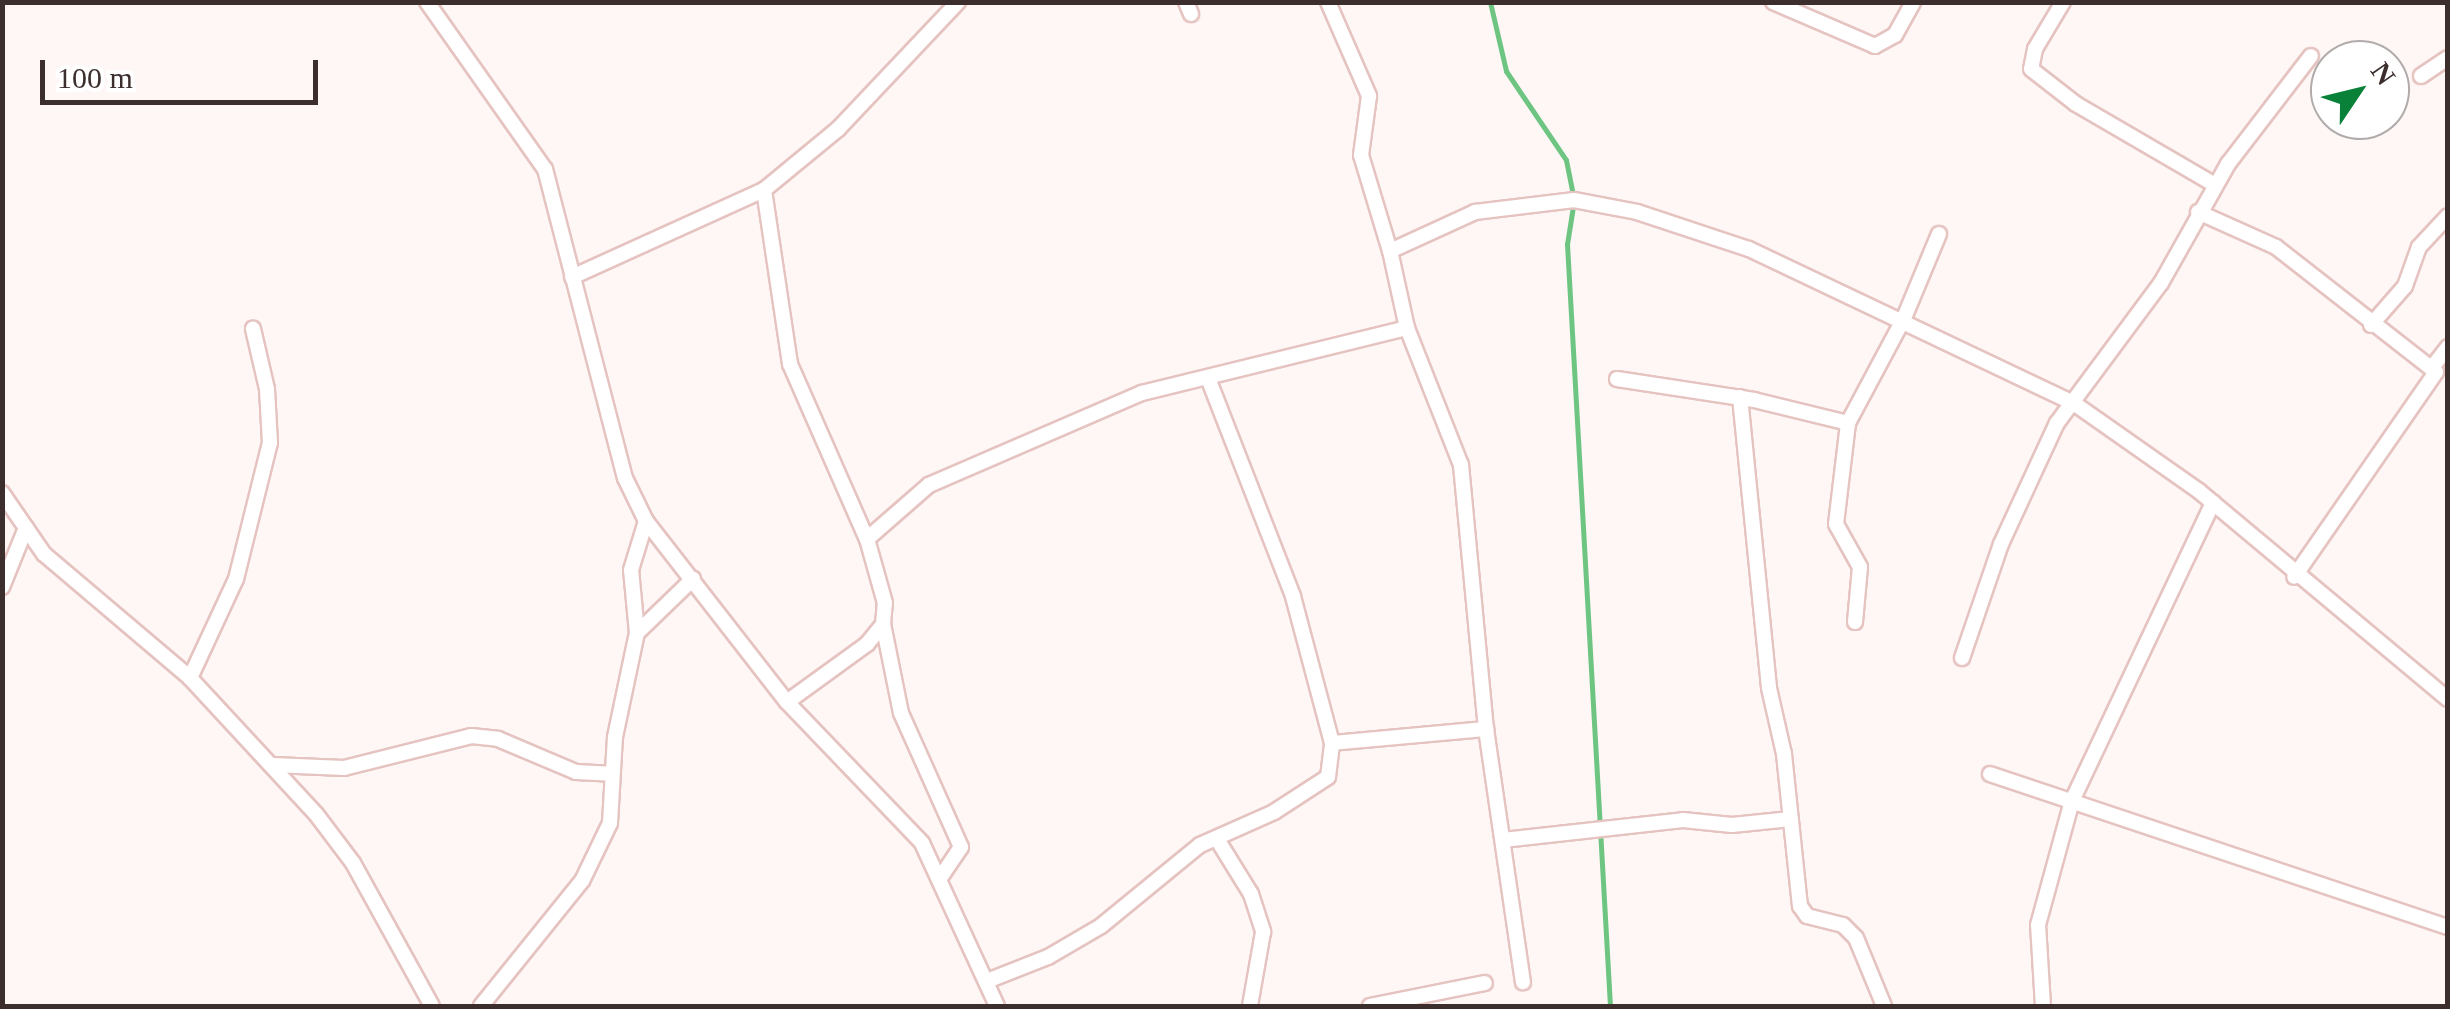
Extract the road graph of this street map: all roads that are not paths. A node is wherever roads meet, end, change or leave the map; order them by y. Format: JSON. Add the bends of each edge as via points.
{"nodes":[{"id":1,"x":427,"y":2,"type":"edge"},
{"id":2,"x":958,"y":2,"type":"edge"},
{"id":3,"x":1328,"y":2,"type":"edge"},
{"id":4,"x":1774,"y":2,"type":"edge"},
{"id":5,"x":1912,"y":2,"type":"edge"},
{"id":6,"x":2063,"y":2,"type":"edge"},
{"id":7,"x":2310,"y":57,"type":"edge"},
{"id":8,"x":2448,"y":58,"type":"edge"},
{"id":9,"x":2421,"y":76,"type":"dead end"},
{"id":10,"x":2214,"y":184,"type":"junction"},
{"id":11,"x":764,"y":190,"type":"junction"},
{"id":12,"x":2198,"y":212,"type":"junction"},
{"id":13,"x":2448,"y":216,"type":"edge"},
{"id":14,"x":1939,"y":234,"type":"dead end"},
{"id":15,"x":1390,"y":251,"type":"junction"},
{"id":16,"x":572,"y":277,"type":"junction"},
{"id":17,"x":1904,"y":318,"type":"junction"},
{"id":18,"x":2371,"y":324,"type":"junction"},
{"id":19,"x":1407,"y":328,"type":"junction"},
{"id":20,"x":253,"y":329,"type":"dead end"},
{"id":21,"x":2448,"y":347,"type":"edge"},
{"id":22,"x":2434,"y":365,"type":"junction"},
{"id":23,"x":1208,"y":378,"type":"junction"},
{"id":24,"x":1617,"y":379,"type":"dead end"},
{"id":25,"x":1740,"y":398,"type":"junction"},
{"id":26,"x":2075,"y":404,"type":"junction"},
{"id":27,"x":1848,"y":423,"type":"junction"},
{"id":28,"x":2,"y":493,"type":"edge"},
{"id":29,"x":2212,"y":503,"type":"junction"},
{"id":30,"x":646,"y":520,"type":"junction"},
{"id":31,"x":26,"y":528,"type":"junction"},
{"id":32,"x":867,"y":539,"type":"junction"},
{"id":33,"x":2294,"y":577,"type":"junction"},
{"id":34,"x":693,"y":578,"type":"junction"},
{"id":35,"x":2,"y":587,"type":"edge"},
{"id":36,"x":1855,"y":622,"type":"dead end"},
{"id":37,"x":882,"y":624,"type":"junction"},
{"id":38,"x":637,"y":633,"type":"junction"},
{"id":39,"x":1962,"y":658,"type":"dead end"},
{"id":40,"x":190,"y":678,"type":"junction"},
{"id":41,"x":2444,"y":691,"type":"edge"},
{"id":42,"x":787,"y":702,"type":"junction"},
{"id":43,"x":1486,"y":729,"type":"junction"},
{"id":44,"x":1332,"y":743,"type":"junction"},
{"id":45,"x":273,"y":765,"type":"junction"},
{"id":46,"x":611,"y":774,"type":"junction"},
{"id":47,"x":1990,"y":774,"type":"dead end"},
{"id":48,"x":2072,"y":801,"type":"junction"},
{"id":49,"x":1792,"y":819,"type":"junction"},
{"id":50,"x":1216,"y":839,"type":"junction"},
{"id":51,"x":1504,"y":840,"type":"junction"},
{"id":52,"x":942,"y":877,"type":"junction"},
{"id":53,"x":2448,"y":927,"type":"edge"},
{"id":54,"x":987,"y":981,"type":"junction"},
{"id":55,"x":1523,"y":982,"type":"dead end"},
{"id":56,"x":1485,"y":983,"type":"dead end"},
{"id":57,"x":432,"y":1006,"type":"edge"},
{"id":58,"x":482,"y":1006,"type":"edge"},
{"id":59,"x":997,"y":1006,"type":"edge"},
{"id":60,"x":1250,"y":1006,"type":"edge"},
{"id":61,"x":1370,"y":1006,"type":"edge"},
{"id":62,"x":1884,"y":1006,"type":"edge"},
{"id":63,"x":2043,"y":1006,"type":"edge"}],
"edges":[{"from":1,"to":16,"type":"street","via":[[546,169]]},
{"from":2,"to":11,"type":"street","via":[[838,129]]},
{"from":3,"to":15,"type":"street","via":[[1369,96],[1362,155]]},
{"from":4,"to":5,"type":"street","via":[[1875,46],[1895,35]]},
{"from":6,"to":10,"type":"street","via":[[2034,49],[2031,69],[2076,104]]},
{"from":7,"to":10,"type":"street"},
{"from":8,"to":9,"type":"street"},
{"from":10,"to":12,"type":"street"},
{"from":11,"to":16,"type":"street"},
{"from":11,"to":32,"type":"street","via":[[790,364]]},
{"from":12,"to":18,"type":"street","via":[[2276,247]]},
{"from":12,"to":26,"type":"street","via":[[2161,283]]},
{"from":13,"to":18,"type":"street","via":[[2419,247],[2405,286]]},
{"from":14,"to":17,"type":"street"},
{"from":15,"to":17,"type":"street","via":[[1475,212],[1574,200],[1693,228]]},
{"from":15,"to":19,"type":"street"},
{"from":16,"to":30,"type":"street","via":[[625,478]]},
{"from":17,"to":26,"type":"street"},
{"from":17,"to":27,"type":"street"},
{"from":18,"to":22,"type":"street"},
{"from":19,"to":23,"type":"street"},
{"from":19,"to":43,"type":"street","via":[[1461,465]]},
{"from":20,"to":40,"type":"street","via":[[270,442],[236,579]]},
{"from":21,"to":22,"type":"street"},
{"from":22,"to":33,"type":"street","via":[[2431,381]]},
{"from":23,"to":32,"type":"street","via":[[1095,409],[930,485]]},
{"from":23,"to":44,"type":"street","via":[[1293,596]]},
{"from":24,"to":25,"type":"street"},
{"from":25,"to":27,"type":"street"},
{"from":25,"to":49,"type":"street","via":[[1769,688]]},
{"from":26,"to":29,"type":"street"},
{"from":26,"to":39,"type":"street","via":[[2057,424],[2001,544]]},
{"from":27,"to":36,"type":"street","via":[[1836,524],[1860,567]]},
{"from":28,"to":31,"type":"street"},
{"from":29,"to":33,"type":"street"},
{"from":29,"to":48,"type":"street"},
{"from":30,"to":34,"type":"street"},
{"from":30,"to":38,"type":"street","via":[[631,570]]},
{"from":31,"to":35,"type":"street"},
{"from":31,"to":40,"type":"street","via":[[44,554]]},
{"from":32,"to":37,"type":"street","via":[[885,603]]},
{"from":33,"to":41,"type":"street"},
{"from":34,"to":38,"type":"street"},
{"from":34,"to":42,"type":"street"},
{"from":37,"to":42,"type":"street","via":[[868,644]]},
{"from":37,"to":52,"type":"street","via":[[901,713],[961,846],[961,856]]},
{"from":38,"to":46,"type":"street"},
{"from":40,"to":45,"type":"street"},
{"from":42,"to":52,"type":"street","via":[[922,843]]},
{"from":43,"to":44,"type":"street"},
{"from":43,"to":51,"type":"street"},
{"from":44,"to":50,"type":"street","via":[[1328,777]]},
{"from":45,"to":46,"type":"street","via":[[344,768],[471,736],[498,739],[576,772]]},
{"from":45,"to":57,"type":"street","via":[[353,863]]},
{"from":46,"to":58,"type":"street","via":[[610,823],[600,850]]},
{"from":47,"to":48,"type":"street"},
{"from":48,"to":53,"type":"street"},
{"from":48,"to":63,"type":"street","via":[[2038,925]]},
{"from":49,"to":51,"type":"street","via":[[1732,825],[1683,820]]},
{"from":49,"to":62,"type":"street","via":[[1800,906],[1807,916],[1843,925],[1856,938]]},
{"from":50,"to":54,"type":"street","via":[[1179,860],[1102,926]]},
{"from":50,"to":60,"type":"street","via":[[1252,894],[1263,932]]},
{"from":51,"to":55,"type":"street"},
{"from":52,"to":54,"type":"street"},
{"from":54,"to":59,"type":"street"},
{"from":56,"to":61,"type":"street"}]}
